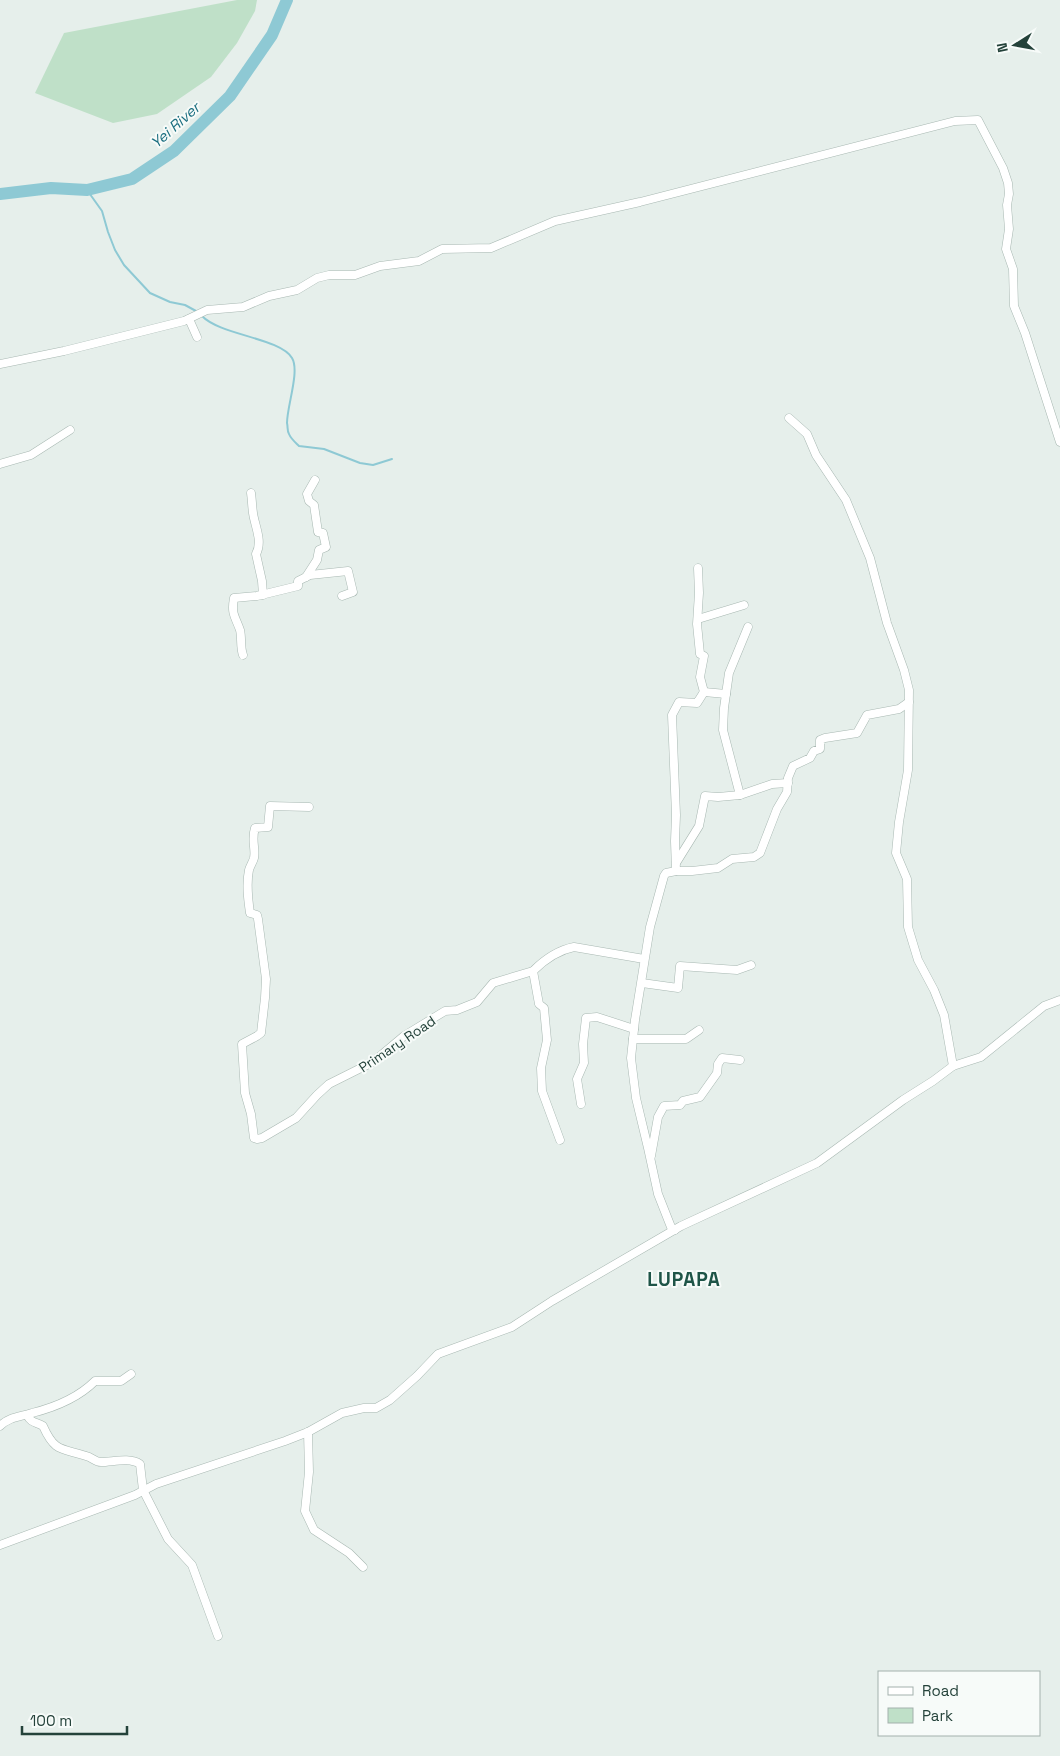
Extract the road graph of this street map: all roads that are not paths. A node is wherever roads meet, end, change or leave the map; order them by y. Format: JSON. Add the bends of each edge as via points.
{"nodes":[{"id":1,"x":189,"y":319,"type":"junction"},
{"id":2,"x":197,"y":337,"type":"dead end"},
{"id":3,"x":0,"y":364,"type":"edge"},
{"id":4,"x":789,"y":418,"type":"dead end"},
{"id":5,"x":70,"y":430,"type":"dead end"},
{"id":6,"x":1060,"y":442,"type":"edge"},
{"id":7,"x":0,"y":464,"type":"edge"},
{"id":8,"x":315,"y":480,"type":"dead end"},
{"id":9,"x":251,"y":493,"type":"dead end"},
{"id":10,"x":698,"y":568,"type":"dead end"},
{"id":11,"x":306,"y":577,"type":"junction"},
{"id":12,"x":263,"y":595,"type":"junction"},
{"id":13,"x":342,"y":596,"type":"dead end"},
{"id":14,"x":744,"y":604,"type":"dead end"},
{"id":15,"x":698,"y":619,"type":"junction"},
{"id":16,"x":748,"y":627,"type":"dead end"},
{"id":17,"x":243,"y":655,"type":"dead end"},
{"id":18,"x":704,"y":692,"type":"junction"},
{"id":19,"x":726,"y":694,"type":"junction"},
{"id":20,"x":910,"y":702,"type":"junction"},
{"id":21,"x":788,"y":783,"type":"junction"},
{"id":22,"x":740,"y":795,"type":"junction"},
{"id":23,"x":308,"y":807,"type":"dead end"},
{"id":24,"x":676,"y":868,"type":"junction"},
{"id":25,"x":644,"y":959,"type":"junction"},
{"id":26,"x":751,"y":965,"type":"dead end"},
{"id":27,"x":533,"y":971,"type":"junction"},
{"id":28,"x":642,"y":983,"type":"junction"},
{"id":29,"x":1060,"y":1000,"type":"edge"},
{"id":30,"x":634,"y":1029,"type":"junction"},
{"id":31,"x":699,"y":1030,"type":"dead end"},
{"id":32,"x":633,"y":1039,"type":"junction"},
{"id":33,"x":740,"y":1060,"type":"dead end"},
{"id":34,"x":953,"y":1066,"type":"junction"},
{"id":35,"x":581,"y":1104,"type":"dead end"},
{"id":36,"x":560,"y":1140,"type":"dead end"},
{"id":37,"x":651,"y":1160,"type":"junction"},
{"id":38,"x":675,"y":1230,"type":"junction"},
{"id":39,"x":130,"y":1374,"type":"dead end"},
{"id":40,"x":27,"y":1415,"type":"junction"},
{"id":41,"x":0,"y":1426,"type":"edge"},
{"id":42,"x":308,"y":1432,"type":"junction"},
{"id":43,"x":143,"y":1490,"type":"junction"},
{"id":44,"x":0,"y":1545,"type":"edge"},
{"id":45,"x":364,"y":1567,"type":"dead end"},
{"id":46,"x":218,"y":1636,"type":"dead end"}],
"edges":[{"from":1,"to":2,"type":"street"},
{"from":1,"to":3,"type":"street"},
{"from":1,"to":6,"type":"street","via":[[207,310],[243,307],[269,296],[297,290],[317,278],[336,274],[356,275],[380,266],[419,261],[442,249],[491,248],[555,221],[955,121],[978,120],[1004,168],[1008,183],[1006,249],[1013,269],[1014,306]]},
{"from":4,"to":20,"type":"street","via":[[807,434],[816,455],[846,500],[870,558],[904,670]]},
{"from":5,"to":7,"type":"street","via":[[31,455]]},
{"from":8,"to":11,"type":"street","via":[[308,494],[309,501],[314,505],[318,532],[323,533],[326,547],[319,550],[317,560]]},
{"from":9,"to":12,"type":"street","via":[[259,539],[256,554]]},
{"from":10,"to":15,"type":"street"},
{"from":11,"to":12,"type":"street","via":[[298,581],[298,586]]},
{"from":11,"to":13,"type":"street","via":[[348,571],[354,592]]},
{"from":12,"to":17,"type":"street","via":[[234,598],[232,610],[240,631]]},
{"from":14,"to":15,"type":"street"},
{"from":15,"to":18,"type":"street","via":[[700,654],[704,656],[700,678]]},
{"from":16,"to":19,"type":"street","via":[[729,674]]},
{"from":18,"to":19,"type":"street"},
{"from":18,"to":24,"type":"street","via":[[697,703],[679,702],[672,715]]},
{"from":19,"to":22,"type":"street","via":[[723,730]]},
{"from":20,"to":21,"type":"street","via":[[899,708],[867,715],[857,732],[820,740],[820,749],[793,766]]},
{"from":20,"to":34,"type":"street","via":[[908,770],[896,853],[907,879],[908,928],[918,960],[944,1015]]},
{"from":21,"to":22,"type":"street","via":[[772,784]]},
{"from":21,"to":24,"type":"street","via":[[760,853],[754,857],[732,859],[718,868],[692,871]]},
{"from":22,"to":24,"type":"street","via":[[705,796],[699,826]]},
{"from":23,"to":27,"type":"street","name":"Primary Road","via":[[270,806],[268,827],[255,828],[254,831],[249,903],[250,913],[258,915],[266,979],[265,998],[260,1033],[242,1044],[245,1093],[254,1138],[262,1138],[296,1118],[329,1084],[373,1062],[404,1036],[446,1011],[477,1002],[493,983]]},
{"from":24,"to":25,"type":"street","via":[[664,876]]},
{"from":25,"to":27,"type":"street","via":[[574,947],[564,949]]},
{"from":25,"to":28,"type":"street"},
{"from":26,"to":28,"type":"street","via":[[738,970],[680,966],[678,988]]},
{"from":27,"to":36,"type":"street","via":[[539,1004],[544,1008],[548,1040],[541,1068],[542,1091]]},
{"from":28,"to":30,"type":"street"},
{"from":29,"to":34,"type":"street","via":[[1044,1006],[981,1057]]},
{"from":30,"to":32,"type":"street"},
{"from":30,"to":35,"type":"street","via":[[597,1017],[586,1018],[584,1063],[577,1079]]},
{"from":31,"to":32,"type":"street","via":[[686,1039]]},
{"from":32,"to":37,"type":"street","via":[[636,1098]]},
{"from":33,"to":37,"type":"street","via":[[722,1058],[717,1073],[700,1097],[683,1101],[680,1105],[664,1106],[658,1117]]},
{"from":34,"to":38,"type":"street","via":[[817,1163]]},
{"from":37,"to":38,"type":"street","via":[[658,1194]]},
{"from":38,"to":42,"type":"street","via":[[512,1327],[438,1354],[390,1400],[376,1408],[342,1413]]},
{"from":39,"to":40,"type":"street","via":[[120,1381],[95,1381],[72,1399]]},
{"from":40,"to":41,"type":"street","via":[[6,1420]]},
{"from":40,"to":43,"type":"street","via":[[35,1424],[43,1426],[49,1440],[60,1448],[98,1462],[132,1461],[140,1464]]},
{"from":42,"to":43,"type":"street"},
{"from":42,"to":45,"type":"street","via":[[309,1472],[305,1511],[314,1530]]},
{"from":43,"to":44,"type":"street"},
{"from":43,"to":46,"type":"street","via":[[168,1539],[192,1565]]}]}
